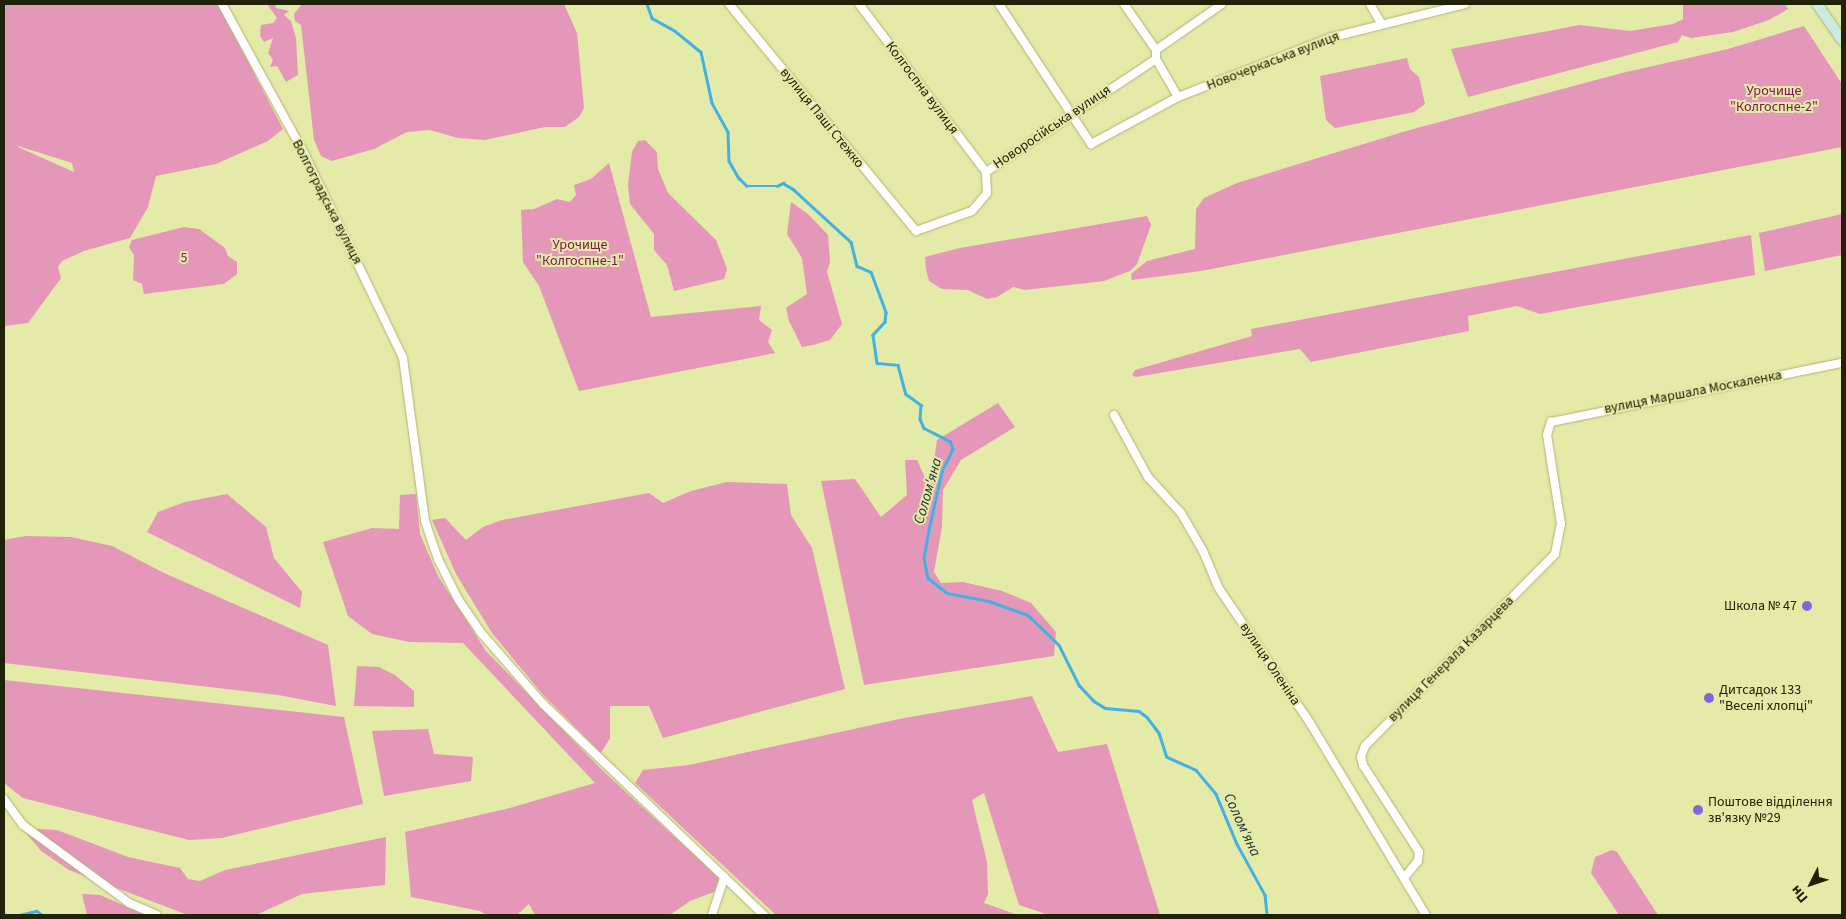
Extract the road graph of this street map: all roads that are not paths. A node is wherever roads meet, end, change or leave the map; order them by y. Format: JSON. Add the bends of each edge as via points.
{"nodes":[{"id":1,"x":222,"y":4,"type":"edge"},
{"id":2,"x":729,"y":4,"type":"edge"},
{"id":3,"x":859,"y":4,"type":"edge"},
{"id":4,"x":999,"y":4,"type":"edge"},
{"id":5,"x":1124,"y":4,"type":"edge"},
{"id":6,"x":1222,"y":4,"type":"edge"},
{"id":7,"x":1370,"y":4,"type":"edge"},
{"id":8,"x":1465,"y":4,"type":"edge"},
{"id":9,"x":1817,"y":4,"type":"edge"},
{"id":10,"x":1381,"y":23,"type":"junction"},
{"id":11,"x":1842,"y":40,"type":"edge"},
{"id":12,"x":1156,"y":50,"type":"junction"},
{"id":13,"x":1156,"y":58,"type":"junction"},
{"id":14,"x":1178,"y":97,"type":"junction"},
{"id":15,"x":1073,"y":112,"type":"junction"},
{"id":16,"x":986,"y":172,"type":"junction"},
{"id":17,"x":916,"y":231,"type":"joint"},
{"id":18,"x":1842,"y":363,"type":"edge"},
{"id":19,"x":1114,"y":415,"type":"dead end"},
{"id":20,"x":1548,"y":427,"type":"joint"},
{"id":21,"x":4,"y":799,"type":"edge"},
{"id":22,"x":724,"y":877,"type":"junction"},
{"id":23,"x":1404,"y":878,"type":"junction"},
{"id":24,"x":157,"y":915,"type":"edge"},
{"id":25,"x":712,"y":915,"type":"edge"},
{"id":26,"x":764,"y":915,"type":"edge"},
{"id":27,"x":1426,"y":915,"type":"edge"}],
"edges":[{"from":1,"to":22,"type":"street","name":"Волгоградська вулиця","via":[[305,155],[403,358],[425,521],[438,559],[468,613],[543,704]]},
{"from":2,"to":17,"type":"street","name":"вулиця Паші Стежко"},
{"from":3,"to":16,"type":"street","name":"Колгоспна вулиця"},
{"from":4,"to":15,"type":"street"},
{"from":5,"to":12,"type":"street"},
{"from":6,"to":12,"type":"street"},
{"from":7,"to":10,"type":"street"},
{"from":8,"to":10,"type":"street","name":"Новочеркаська вулиця"},
{"from":9,"to":11,"type":"main road"},
{"from":10,"to":14,"type":"street","name":"Новочеркаська вулиця","via":[[1329,38]]},
{"from":12,"to":13,"type":"street"},
{"from":13,"to":14,"type":"street"},
{"from":13,"to":15,"type":"street","name":"Новоросійська вулиця"},
{"from":14,"to":15,"type":"street","name":"Новочеркаська вулиця","via":[[1091,144]]},
{"from":15,"to":16,"type":"street","name":"Новоросійська вулиця"},
{"from":16,"to":17,"type":"street","name":"Новоросійська вулиця","via":[[987,193],[972,211]]},
{"from":18,"to":20,"type":"street","name":"вулиця Маршала Москаленка","via":[[1571,416],[1551,422]]},
{"from":19,"to":23,"type":"street","name":"вулиця Оленіна","via":[[1148,477],[1181,513],[1203,551],[1218,587],[1310,723]]},
{"from":20,"to":23,"type":"street","name":"вулиця Генерала Казарцева","via":[[1560,524],[1555,554],[1365,746],[1361,757],[1419,852],[1418,861]]},
{"from":21,"to":24,"type":"street","via":[[23,824],[129,903]]},
{"from":22,"to":25,"type":"street"},
{"from":22,"to":26,"type":"street","name":"Волгоградська вулиця"},
{"from":23,"to":27,"type":"street","name":"вулиця Оленіна"}]}
